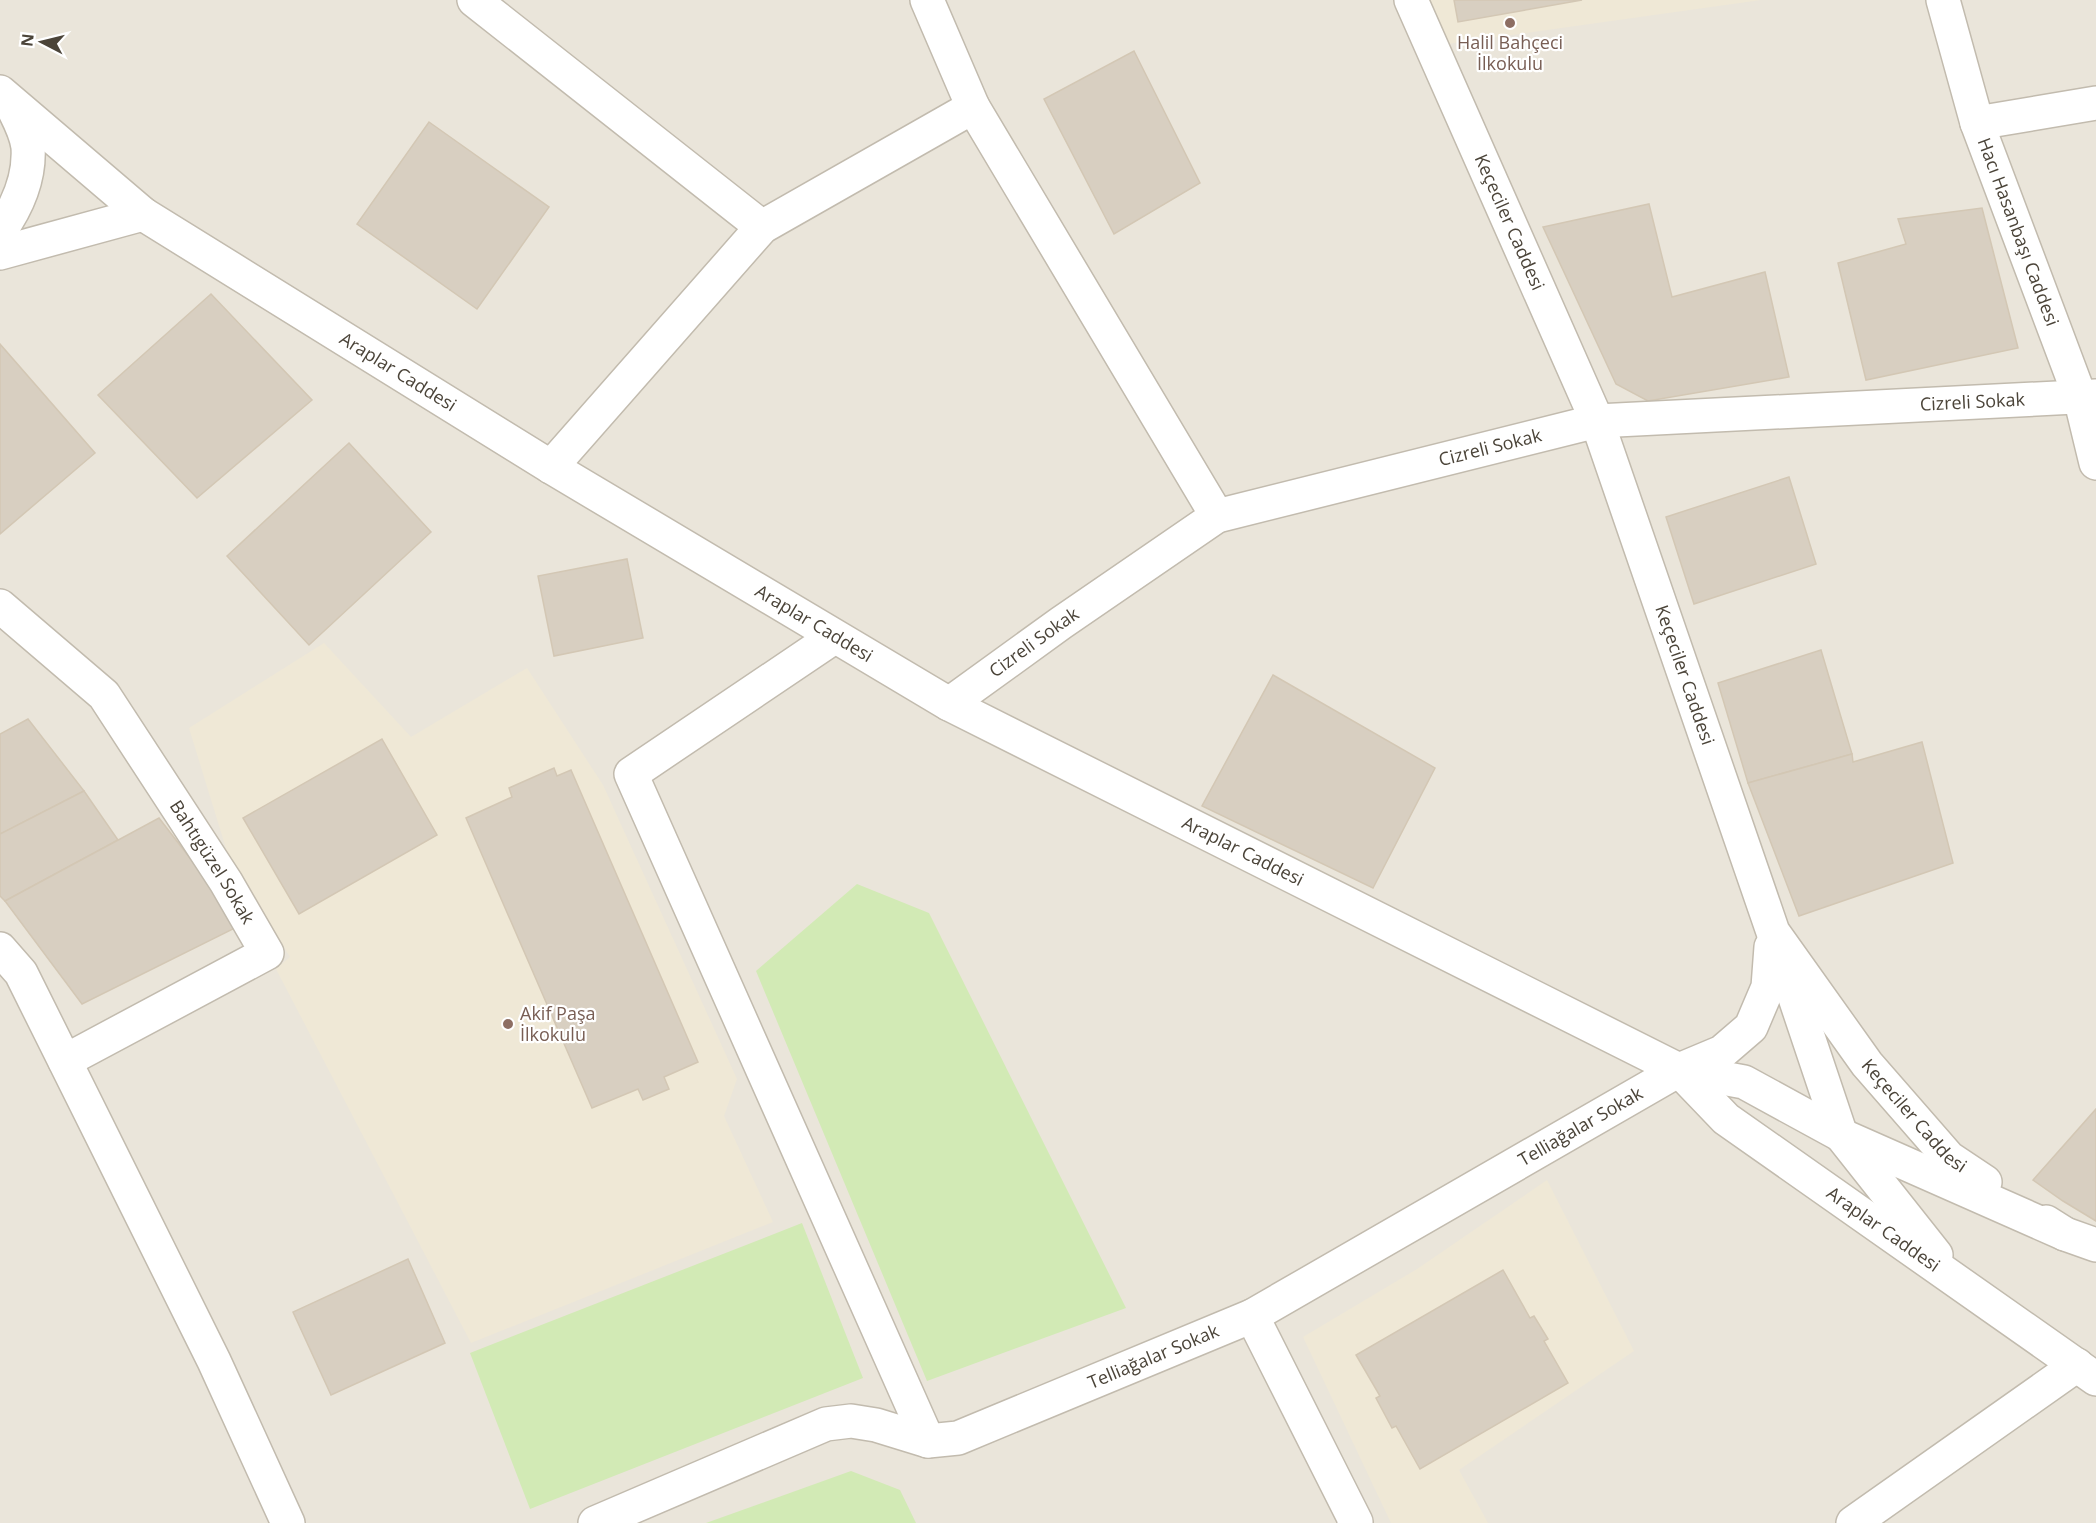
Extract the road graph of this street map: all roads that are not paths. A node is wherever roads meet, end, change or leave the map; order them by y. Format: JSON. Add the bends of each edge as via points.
{"nodes":[{"id":1,"x":474,"y":0,"type":"edge"},
{"id":2,"x":927,"y":0,"type":"edge"},
{"id":3,"x":1411,"y":0,"type":"edge"},
{"id":4,"x":1943,"y":0,"type":"edge"},
{"id":5,"x":4,"y":94,"type":"edge"},
{"id":6,"x":2096,"y":103,"type":"edge"},
{"id":7,"x":973,"y":108,"type":"junction"},
{"id":8,"x":1977,"y":123,"type":"junction"},
{"id":9,"x":143,"y":214,"type":"junction"},
{"id":10,"x":762,"y":227,"type":"junction"},
{"id":11,"x":0,"y":231,"type":"edge"},
{"id":12,"x":0,"y":254,"type":"edge"},
{"id":13,"x":2088,"y":396,"type":"edge"},
{"id":14,"x":1597,"y":421,"type":"junction"},
{"id":15,"x":2096,"y":463,"type":"edge"},
{"id":16,"x":551,"y":467,"type":"junction"},
{"id":17,"x":1217,"y":516,"type":"junction"},
{"id":18,"x":0,"y":606,"type":"edge"},
{"id":19,"x":834,"y":637,"type":"junction"},
{"id":20,"x":949,"y":704,"type":"junction"},
{"id":21,"x":1773,"y":932,"type":"junction"},
{"id":22,"x":0,"y":949,"type":"edge"},
{"id":23,"x":11,"y":981,"type":"edge"},
{"id":24,"x":64,"y":1061,"type":"junction"},
{"id":25,"x":1679,"y":1070,"type":"junction"},
{"id":26,"x":1841,"y":1135,"type":"junction"},
{"id":27,"x":2065,"y":1234,"type":"junction"},
{"id":28,"x":2096,"y":1245,"type":"edge"},
{"id":29,"x":1956,"y":1281,"type":"junction"},
{"id":30,"x":1252,"y":1316,"type":"junction"},
{"id":31,"x":2086,"y":1372,"type":"edge"},
{"id":32,"x":928,"y":1441,"type":"junction"},
{"id":33,"x":288,"y":1523,"type":"edge"},
{"id":34,"x":595,"y":1523,"type":"edge"},
{"id":35,"x":1354,"y":1523,"type":"edge"},
{"id":36,"x":1853,"y":1523,"type":"edge"}],
"edges":[{"from":1,"to":10,"type":"street"},
{"from":2,"to":7,"type":"street"},
{"from":3,"to":14,"type":"street","name":"Keçeciler Caddesi"},
{"from":4,"to":8,"type":"street","name":"Hacı Hasanbaşı Caddesi"},
{"from":5,"to":9,"type":"street","name":"Araplar Caddesi"},
{"from":5,"to":11,"type":"street","via":[[20,121],[28,147],[26,176],[18,202]]},
{"from":6,"to":8,"type":"street"},
{"from":7,"to":10,"type":"street"},
{"from":7,"to":17,"type":"street"},
{"from":8,"to":13,"type":"street","name":"Hacı Hasanbaşı Caddesi"},
{"from":9,"to":12,"type":"street"},
{"from":9,"to":16,"type":"street","name":"Araplar Caddesi"},
{"from":10,"to":16,"type":"street"},
{"from":13,"to":14,"type":"street","name":"Cizreli Sokak"},
{"from":13,"to":15,"type":"street","name":"Hacı Hasanbaşı Caddesi"},
{"from":14,"to":17,"type":"street","name":"Cizreli Sokak"},
{"from":14,"to":21,"type":"street","name":"Keçeciler Caddesi"},
{"from":16,"to":19,"type":"street","name":"Araplar Caddesi"},
{"from":17,"to":20,"type":"street","name":"Cizreli Sokak"},
{"from":18,"to":24,"type":"street","name":"Bahtıgüzel Sokak","via":[[104,695],[226,882],[267,953]]},
{"from":19,"to":20,"type":"street","name":"Araplar Caddesi"},
{"from":19,"to":32,"type":"street","via":[[632,774]]},
{"from":20,"to":25,"type":"street","name":"Araplar Caddesi"},
{"from":21,"to":25,"type":"street","name":"Telliağalar Sokak","via":[[1768,987],[1751,1028],[1722,1052]]},
{"from":21,"to":26,"type":"street"},
{"from":21,"to":27,"type":"street","name":"Keçeciler Caddesi","via":[[1867,1064],[1949,1158]]},
{"from":22,"to":23,"type":"street"},
{"from":23,"to":24,"type":"street"},
{"from":24,"to":33,"type":"street","via":[[214,1362]]},
{"from":25,"to":26,"type":"street","name":"Araplar Caddesi","via":[[1744,1082]]},
{"from":25,"to":29,"type":"street","name":"Araplar Caddesi","via":[[1726,1119]]},
{"from":25,"to":30,"type":"street","name":"Telliağalar Sokak"},
{"from":26,"to":27,"type":"street","name":"Araplar Caddesi"},
{"from":26,"to":29,"type":"street"},
{"from":27,"to":28,"type":"street","name":"Keçeciler Caddesi"},
{"from":29,"to":31,"type":"street","name":"Araplar Caddesi"},
{"from":30,"to":32,"type":"street","name":"Telliağalar Sokak","via":[[958,1438]]},
{"from":30,"to":35,"type":"street"},
{"from":31,"to":36,"type":"street"},
{"from":32,"to":34,"type":"street","name":"Telliağalar Sokak","via":[[876,1425],[851,1421],[826,1424]]}]}
